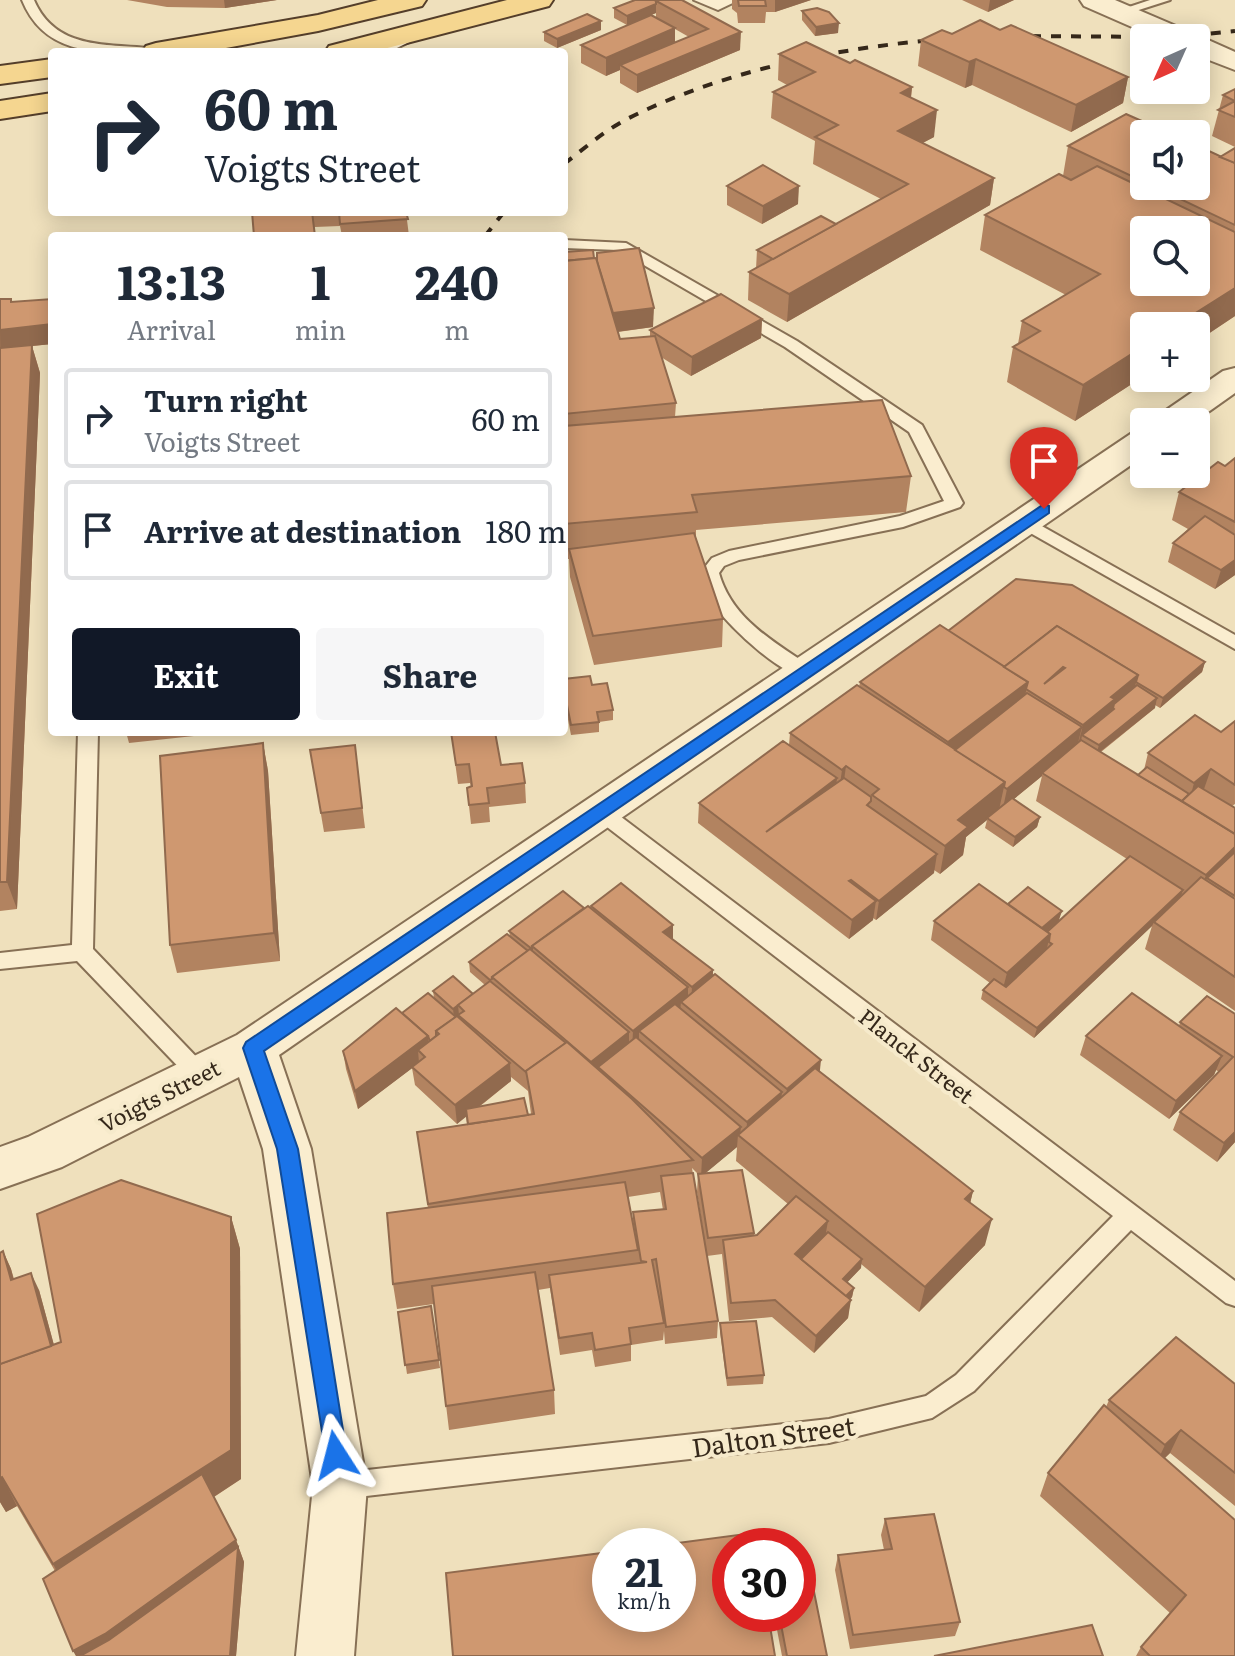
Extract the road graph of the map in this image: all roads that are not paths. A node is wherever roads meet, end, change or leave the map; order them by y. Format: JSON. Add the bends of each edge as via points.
{"nodes":[{"id":1,"x":28,"y":0,"type":"edge"},
{"id":2,"x":412,"y":0,"type":"edge"},
{"id":3,"x":539,"y":0,"type":"edge"},
{"id":4,"x":700,"y":0,"type":"edge"},
{"id":5,"x":733,"y":0,"type":"edge"},
{"id":6,"x":1093,"y":0,"type":"edge"},
{"id":7,"x":1164,"y":0,"type":"edge"},
{"id":8,"x":1120,"y":12,"type":"junction"},
{"id":9,"x":1148,"y":24,"type":"edge"},
{"id":10,"x":429,"y":30,"type":"junction"},
{"id":11,"x":116,"y":48,"type":"edge"},
{"id":12,"x":178,"y":48,"type":"edge"},
{"id":13,"x":355,"y":48,"type":"edge"},
{"id":14,"x":387,"y":48,"type":"edge"},
{"id":15,"x":1210,"y":51,"type":"edge"},
{"id":16,"x":1235,"y":62,"type":"edge"},
{"id":17,"x":48,"y":69,"type":"edge"},
{"id":18,"x":0,"y":75,"type":"edge"},
{"id":19,"x":48,"y":103,"type":"edge"},
{"id":20,"x":0,"y":110,"type":"edge"},
{"id":21,"x":568,"y":244,"type":"edge"},
{"id":22,"x":1235,"y":378,"type":"edge"},
{"id":23,"x":1191,"y":408,"type":"edge"},
{"id":24,"x":1130,"y":450,"type":"edge"},
{"id":25,"x":1024,"y":522,"type":"junction"},
{"id":26,"x":1235,"y":643,"type":"edge"},
{"id":27,"x":804,"y":672,"type":"junction"},
{"id":28,"x":88,"y":736,"type":"edge"},
{"id":29,"x":601,"y":812,"type":"junction"},
{"id":30,"x":82,"y":952,"type":"junction"},
{"id":31,"x":0,"y":961,"type":"edge"},
{"id":32,"x":253,"y":1048,"type":"junction"},
{"id":33,"x":200,"y":1075,"type":"junction"},
{"id":34,"x":0,"y":1168,"type":"edge"},
{"id":35,"x":1128,"y":1217,"type":"junction"},
{"id":36,"x":1235,"y":1295,"type":"edge"},
{"id":37,"x":340,"y":1486,"type":"junction"},
{"id":38,"x":325,"y":1656,"type":"edge"}],
"edges":[{"from":1,"to":11,"type":"lane","via":[[41,26],[66,42]]},
{"from":2,"to":12,"type":"main road"},
{"from":3,"to":10,"type":"main road"},
{"from":4,"to":5,"type":"lane","via":[[718,6]]},
{"from":6,"to":8,"type":"street"},
{"from":7,"to":8,"type":"lane"},
{"from":8,"to":9,"type":"street"},
{"from":10,"to":13,"type":"main road"},
{"from":10,"to":14,"type":"lane"},
{"from":15,"to":16,"type":"street"},
{"from":17,"to":18,"type":"main road"},
{"from":19,"to":20,"type":"main road"},
{"from":21,"to":27,"type":"lane","via":[[621,246],[791,344],[916,429],[954,503],[903,521],[735,555],[710,572],[728,613]]},
{"from":22,"to":23,"type":"street"},
{"from":24,"to":25,"type":"street","name":"Voigts Street"},
{"from":25,"to":26,"type":"lane"},
{"from":25,"to":27,"type":"street","name":"Voigts Street"},
{"from":27,"to":29,"type":"street","name":"Voigts Street"},
{"from":28,"to":30,"type":"lane"},
{"from":29,"to":32,"type":"street","name":"Voigts Street"},
{"from":29,"to":35,"type":"lane","name":"Planck Street"},
{"from":30,"to":31,"type":"lane"},
{"from":30,"to":33,"type":"lane"},
{"from":32,"to":33,"type":"street","name":"Voigts Street"},
{"from":32,"to":37,"type":"street","via":[[287,1149]]},
{"from":33,"to":34,"type":"street","name":"Voigts Street","via":[[45,1152]]},
{"from":35,"to":36,"type":"lane","name":"Planck Street"},
{"from":35,"to":37,"type":"lane","name":"Dalton Street","via":[[965,1383],[932,1406],[829,1431]]},
{"from":37,"to":38,"type":"street"}]}
